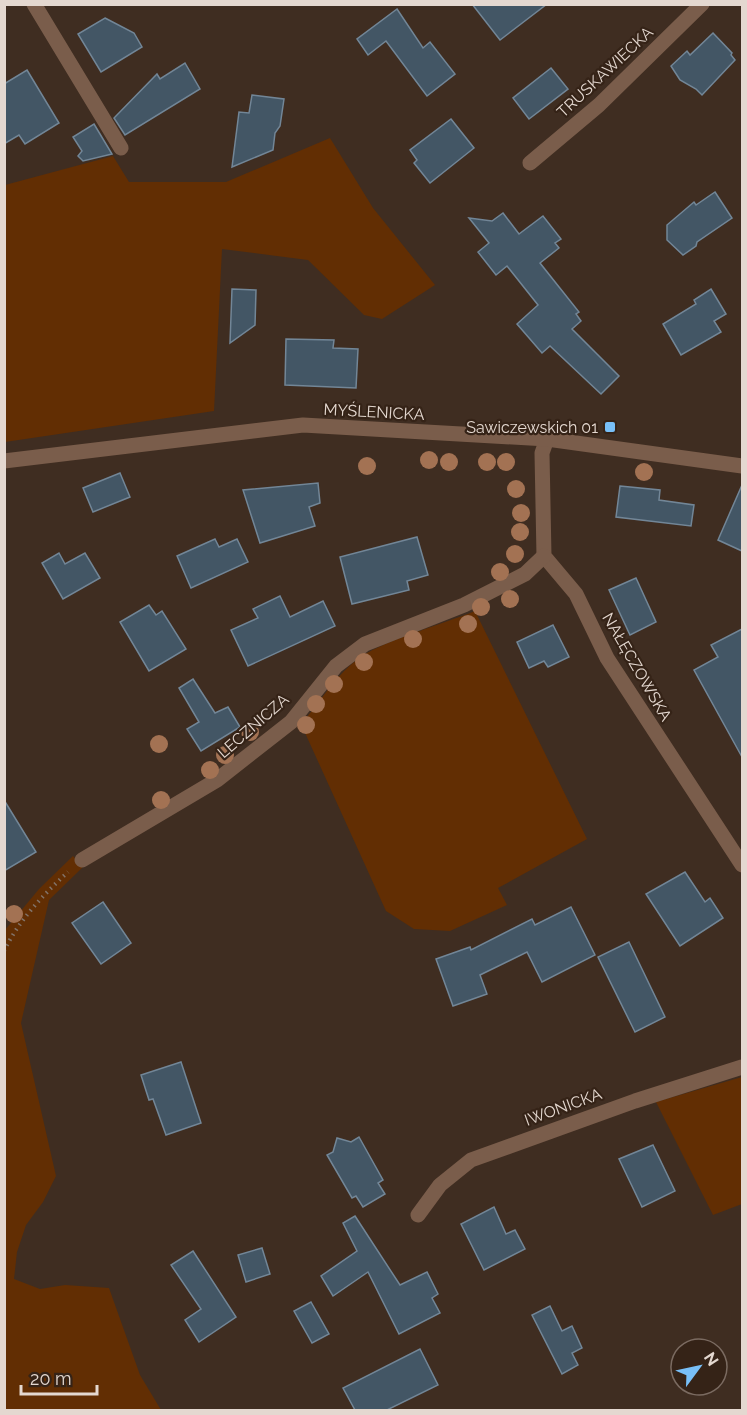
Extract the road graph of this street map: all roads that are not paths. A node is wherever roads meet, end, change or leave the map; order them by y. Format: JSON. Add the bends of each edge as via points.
{"nodes":[{"id":1,"x":34,"y":4,"type":"edge"},
{"id":2,"x":702,"y":4,"type":"edge"},
{"id":3,"x":121,"y":148,"type":"dead end"},
{"id":4,"x":531,"y":163,"type":"dead end"},
{"id":5,"x":547,"y":440,"type":"junction"},
{"id":6,"x":4,"y":461,"type":"edge"},
{"id":7,"x":742,"y":466,"type":"edge"},
{"id":8,"x":544,"y":556,"type":"junction"},
{"id":9,"x":82,"y":860,"type":"road end"},
{"id":10,"x":742,"y":865,"type":"edge"},
{"id":11,"x":742,"y":1067,"type":"edge"},
{"id":12,"x":417,"y":1215,"type":"dead end"}],
"edges":[{"from":1,"to":3,"type":"street"},
{"from":2,"to":4,"type":"street","name":"TRUSKAWIECKA","via":[[598,105]]},
{"from":5,"to":6,"type":"street","name":"MYŚLENICKA","via":[[303,425]]},
{"from":5,"to":7,"type":"street","name":"MYŚLENICKA"},
{"from":5,"to":8,"type":"street","via":[[542,453]]},
{"from":8,"to":9,"type":"street","name":"LECZNICZA","via":[[525,574],[464,605],[365,644],[336,666],[291,722],[217,780]]},
{"from":8,"to":10,"type":"street","name":"NAŁĘCZOWSKA","via":[[576,594],[613,668]]},
{"from":11,"to":12,"type":"street","name":"IWONICKA","via":[[471,1160],[440,1185]]}]}
